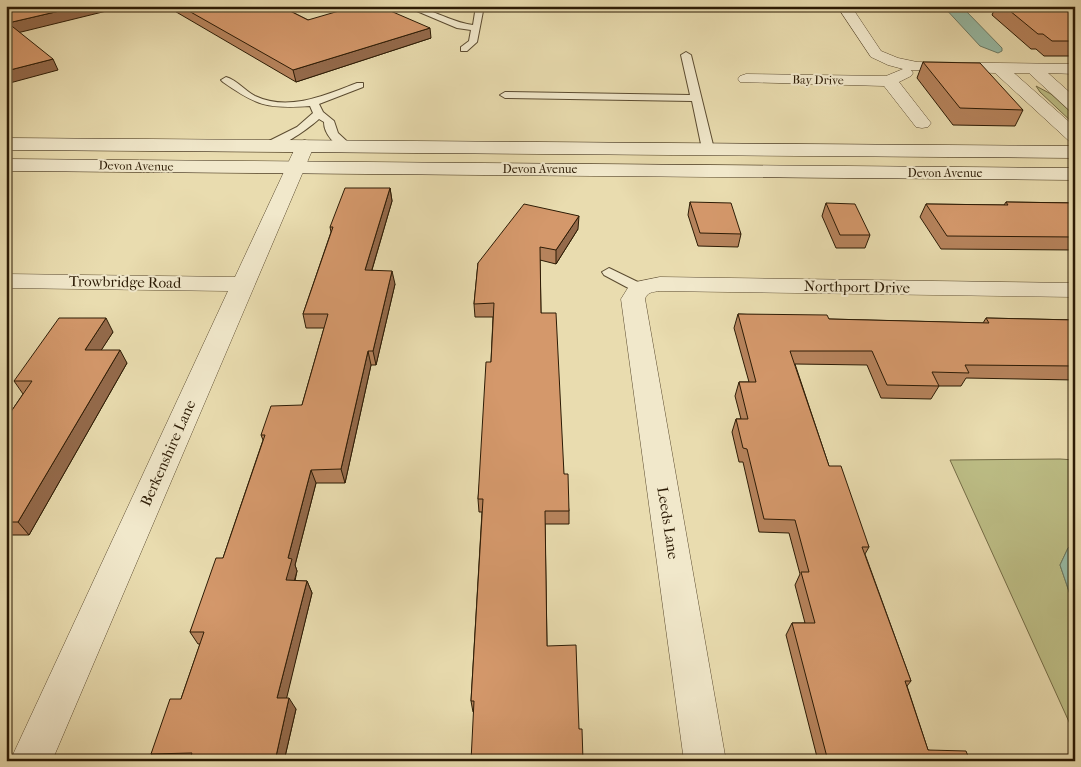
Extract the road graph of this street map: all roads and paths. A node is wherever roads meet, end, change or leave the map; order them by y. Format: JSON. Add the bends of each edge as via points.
{"nodes":[{"id":1,"x":409,"y":6,"type":"edge"},
{"id":2,"x":480,"y":6,"type":"edge"},
{"id":3,"x":844,"y":6,"type":"edge"},
{"id":4,"x":475,"y":28,"type":"junction"},
{"id":5,"x":464,"y":49,"type":"dead end"},
{"id":6,"x":686,"y":55,"type":"dead end"},
{"id":7,"x":918,"y":67,"type":"junction"},
{"id":8,"x":999,"y":68,"type":"junction"},
{"id":9,"x":1033,"y":68,"type":"junction"},
{"id":10,"x":1075,"y":68,"type":"edge"},
{"id":11,"x":746,"y":79,"type":"dead end"},
{"id":12,"x":226,"y":80,"type":"dead end"},
{"id":13,"x":889,"y":82,"type":"junction"},
{"id":14,"x":360,"y":85,"type":"dead end"},
{"id":15,"x":505,"y":95,"type":"dead end"},
{"id":16,"x":695,"y":98,"type":"junction"},
{"id":17,"x":313,"y":103,"type":"junction"},
{"id":18,"x":1075,"y":106,"type":"edge"},
{"id":19,"x":319,"y":114,"type":"junction"},
{"id":20,"x":922,"y":123,"type":"dead end"},
{"id":21,"x":1075,"y":137,"type":"edge"},
{"id":22,"x":6,"y":144,"type":"edge"},
{"id":23,"x":267,"y":146,"type":"junction"},
{"id":24,"x":305,"y":146,"type":"junction"},
{"id":25,"x":346,"y":146,"type":"junction"},
{"id":26,"x":708,"y":149,"type":"junction"},
{"id":27,"x":1075,"y":152,"type":"edge"},
{"id":28,"x":6,"y":165,"type":"edge"},
{"id":29,"x":295,"y":168,"type":"junction"},
{"id":30,"x":1075,"y":174,"type":"edge"},
{"id":31,"x":609,"y":272,"type":"dead end"},
{"id":32,"x":6,"y":281,"type":"edge"},
{"id":33,"x":243,"y":284,"type":"junction"},
{"id":34,"x":639,"y":288,"type":"junction"},
{"id":35,"x":1075,"y":290,"type":"edge"},
{"id":36,"x":31,"y":761,"type":"edge"},
{"id":37,"x":705,"y":761,"type":"edge"}],
"edges":[{"from":1,"to":4,"type":"lane","via":[[460,26]]},
{"from":2,"to":4,"type":"lane"},
{"from":3,"to":7,"type":"street","name":"Bay Drive","via":[[876,54],[892,62]]},
{"from":4,"to":5,"type":"lane","via":[[473,42]]},
{"from":6,"to":16,"type":"lane"},
{"from":7,"to":8,"type":"street","name":"Bay Drive"},
{"from":7,"to":13,"type":"street","name":"Bay Drive"},
{"from":8,"to":9,"type":"street","name":"Bay Drive"},
{"from":8,"to":21,"type":"street"},
{"from":9,"to":10,"type":"street","name":"Bay Drive"},
{"from":9,"to":18,"type":"street"},
{"from":11,"to":13,"type":"street","name":"Bay Drive"},
{"from":12,"to":17,"type":"lane","via":[[252,98],[265,102],[283,105]]},
{"from":13,"to":20,"type":"street"},
{"from":14,"to":17,"type":"lane"},
{"from":15,"to":16,"type":"lane"},
{"from":16,"to":26,"type":"lane"},
{"from":17,"to":19,"type":"lane"},
{"from":19,"to":23,"type":"lane","via":[[301,129]]},
{"from":19,"to":25,"type":"lane","via":[[328,121],[332,135]]},
{"from":22,"to":23,"type":"street","name":"Devon Avenue"},
{"from":23,"to":24,"type":"street","name":"Devon Avenue"},
{"from":24,"to":25,"type":"street","name":"Devon Avenue"},
{"from":24,"to":29,"type":"street","name":"Berkenshire Lane"},
{"from":25,"to":26,"type":"street","name":"Devon Avenue"},
{"from":26,"to":27,"type":"street","name":"Devon Avenue"},
{"from":28,"to":29,"type":"street","name":"Devon Avenue"},
{"from":29,"to":30,"type":"street","name":"Devon Avenue"},
{"from":29,"to":33,"type":"street","name":"Berkenshire Lane"},
{"from":31,"to":34,"type":"lane"},
{"from":32,"to":33,"type":"street","name":"Trowbridge Road"},
{"from":33,"to":36,"type":"street","name":"Berkenshire Lane"},
{"from":34,"to":35,"type":"street","name":"Northport Drive","via":[[660,284]]},
{"from":34,"to":37,"type":"street","name":"Leeds Lane","via":[[633,298]]}]}
